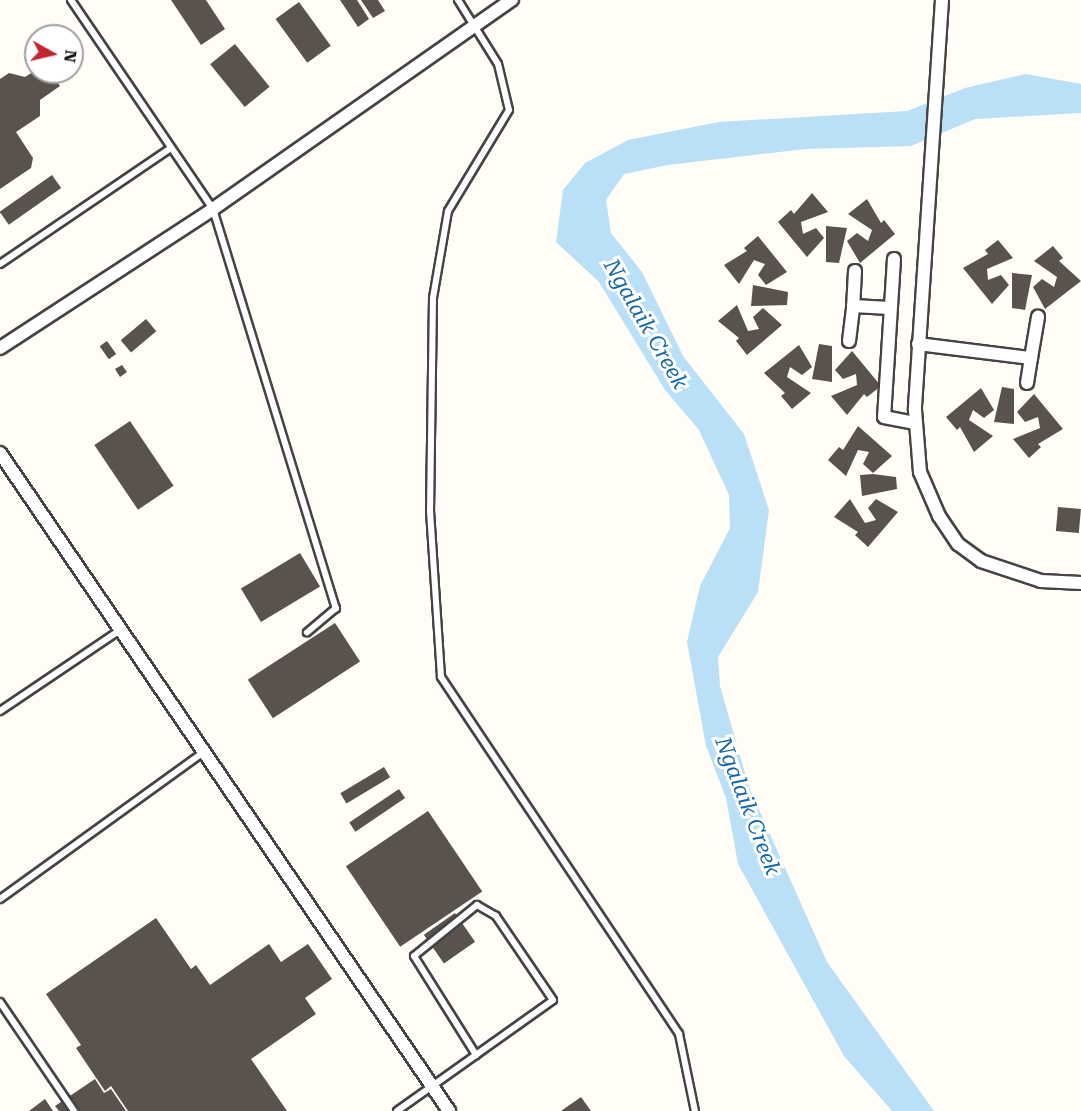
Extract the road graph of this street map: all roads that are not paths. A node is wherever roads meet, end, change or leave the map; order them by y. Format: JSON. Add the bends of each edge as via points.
{"nodes":[{"id":1,"x":71,"y":0,"type":"edge"},
{"id":2,"x":458,"y":0,"type":"edge"},
{"id":3,"x":512,"y":0,"type":"edge"},
{"id":4,"x":942,"y":0,"type":"edge"},
{"id":5,"x":474,"y":25,"type":"junction"},
{"id":6,"x":168,"y":150,"type":"junction"},
{"id":7,"x":213,"y":209,"type":"junction"},
{"id":8,"x":894,"y":259,"type":"dead end"},
{"id":9,"x":0,"y":264,"type":"edge"},
{"id":10,"x":855,"y":271,"type":"dead end"},
{"id":11,"x":853,"y":306,"type":"junction"},
{"id":12,"x":890,"y":308,"type":"junction"},
{"id":13,"x":1038,"y":317,"type":"dead end"},
{"id":14,"x":849,"y":341,"type":"dead end"},
{"id":15,"x":918,"y":344,"type":"junction"},
{"id":16,"x":0,"y":348,"type":"edge"},
{"id":17,"x":1031,"y":358,"type":"junction"},
{"id":18,"x":1027,"y":384,"type":"dead end"},
{"id":19,"x":915,"y":423,"type":"junction"},
{"id":20,"x":0,"y":453,"type":"edge"},
{"id":21,"x":1081,"y":583,"type":"edge"},
{"id":22,"x":120,"y":629,"type":"junction"},
{"id":23,"x":307,"y":632,"type":"dead end"},
{"id":24,"x":0,"y":711,"type":"edge"},
{"id":25,"x":204,"y":752,"type":"junction"},
{"id":26,"x":0,"y":899,"type":"edge"},
{"id":27,"x":0,"y":1002,"type":"edge"},
{"id":28,"x":476,"y":1054,"type":"junction"},
{"id":29,"x":432,"y":1086,"type":"junction"},
{"id":30,"x":74,"y":1111,"type":"edge"},
{"id":31,"x":397,"y":1111,"type":"edge"},
{"id":32,"x":449,"y":1111,"type":"edge"},
{"id":33,"x":695,"y":1111,"type":"edge"}],
"edges":[{"from":1,"to":6,"type":"lane"},
{"from":2,"to":5,"type":"lane"},
{"from":3,"to":5,"type":"street"},
{"from":4,"to":15,"type":"street"},
{"from":5,"to":7,"type":"street"},
{"from":5,"to":33,"type":"lane","via":[[502,72],[509,110],[448,211],[433,298],[430,511],[441,677],[678,1034]]},
{"from":6,"to":7,"type":"lane"},
{"from":6,"to":9,"type":"lane"},
{"from":7,"to":16,"type":"street"},
{"from":7,"to":23,"type":"lane","via":[[336,608]]},
{"from":8,"to":12,"type":"street"},
{"from":10,"to":11,"type":"street"},
{"from":11,"to":12,"type":"street"},
{"from":11,"to":14,"type":"street"},
{"from":12,"to":19,"type":"street","via":[[884,417]]},
{"from":13,"to":17,"type":"street"},
{"from":15,"to":17,"type":"street"},
{"from":15,"to":19,"type":"street"},
{"from":17,"to":18,"type":"street"},
{"from":19,"to":21,"type":"street","via":[[925,488],[958,544],[1006,572]]},
{"from":20,"to":22,"type":"street"},
{"from":22,"to":24,"type":"lane"},
{"from":22,"to":25,"type":"street"},
{"from":25,"to":26,"type":"lane"},
{"from":25,"to":29,"type":"street"},
{"from":27,"to":30,"type":"lane"},
{"from":28,"to":28,"type":"lane","via":[[414,956],[477,905],[496,916],[554,1000]]},
{"from":28,"to":29,"type":"lane"},
{"from":29,"to":31,"type":"lane"},
{"from":29,"to":32,"type":"street"}]}
